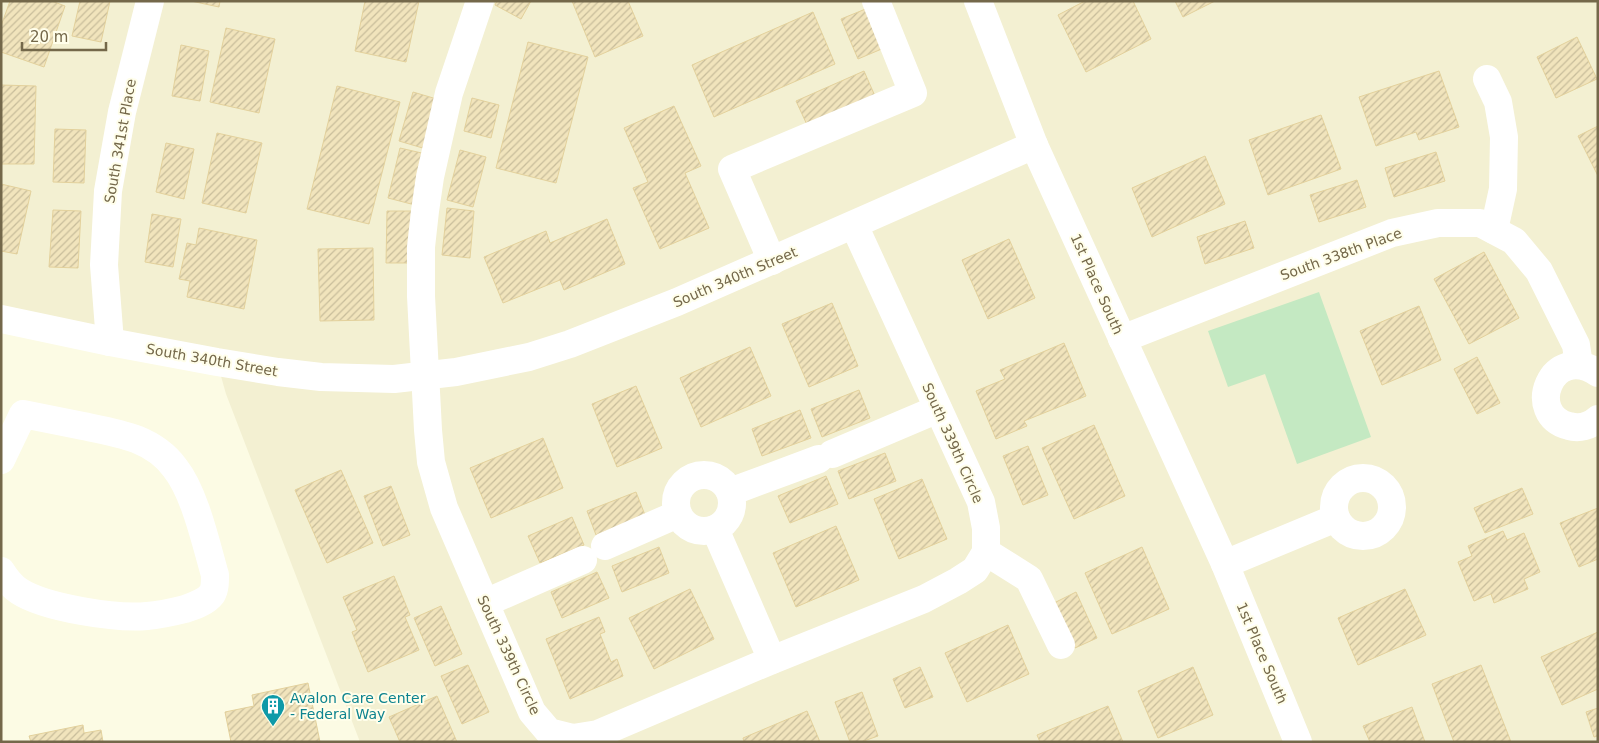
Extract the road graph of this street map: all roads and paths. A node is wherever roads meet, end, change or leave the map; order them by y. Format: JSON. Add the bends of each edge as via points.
{"nodes":[{"id":1,"x":150,"y":1,"type":"edge"},
{"id":2,"x":480,"y":1,"type":"edge"},
{"id":3,"x":876,"y":1,"type":"edge"},
{"id":4,"x":978,"y":1,"type":"edge"},
{"id":5,"x":1487,"y":79,"type":"dead end"},
{"id":6,"x":1034,"y":145,"type":"junction"},
{"id":7,"x":854,"y":225,"type":"junction"},
{"id":8,"x":1494,"y":230,"type":"junction"},
{"id":9,"x":772,"y":261,"type":"junction"},
{"id":10,"x":1,"y":319,"type":"edge"},
{"id":11,"x":1122,"y":339,"type":"junction"},
{"id":12,"x":110,"y":342,"type":"junction"},
{"id":13,"x":1589,"y":369,"type":"edge"},
{"id":14,"x":426,"y":375,"type":"junction"},
{"id":15,"x":938,"y":409,"type":"junction"},
{"id":16,"x":1598,"y":419,"type":"edge"},
{"id":17,"x":1,"y":460,"type":"edge"},
{"id":18,"x":730,"y":492,"type":"junction"},
{"id":19,"x":678,"y":514,"type":"junction"},
{"id":20,"x":1336,"y":518,"type":"dead end"},
{"id":21,"x":715,"y":529,"type":"junction"},
{"id":22,"x":986,"y":552,"type":"junction"},
{"id":23,"x":1225,"y":564,"type":"junction"},
{"id":24,"x":1,"y":572,"type":"edge"},
{"id":25,"x":485,"y":604,"type":"junction"},
{"id":26,"x":1061,"y":645,"type":"dead end"},
{"id":27,"x":772,"y":660,"type":"junction"},
{"id":28,"x":1298,"y":742,"type":"edge"}],
"edges":[{"from":1,"to":12,"type":"street","name":"South 341st Place","via":[[122,112],[108,192],[104,265]]},
{"from":2,"to":14,"type":"street","via":[[448,93],[425,211],[421,296]]},
{"from":3,"to":9,"type":"street","via":[[913,93],[732,169]]},
{"from":4,"to":6,"type":"street","name":"1st Place South"},
{"from":5,"to":8,"type":"street","via":[[1498,102],[1504,137],[1504,189]]},
{"from":6,"to":7,"type":"street","name":"South 340th Street"},
{"from":6,"to":11,"type":"street","name":"1st Place South"},
{"from":7,"to":9,"type":"street","name":"South 340th Street"},
{"from":7,"to":15,"type":"street","name":"South 339th Circle"},
{"from":8,"to":11,"type":"street","name":"South 338th Place","via":[[1480,223],[1438,223],[1392,233]]},
{"from":8,"to":13,"type":"street","name":"South 338th Place","via":[[1514,241],[1539,271]]},
{"from":9,"to":14,"type":"street","name":"South 340th Street","via":[[570,344],[492,366]]},
{"from":10,"to":12,"type":"street","name":"South 340th Street"},
{"from":11,"to":23,"type":"street","name":"1st Place South"},
{"from":12,"to":14,"type":"street","name":"South 340th Street","via":[[321,378],[394,379]]},
{"from":13,"to":16,"type":"street","name":"South 338th Place","via":[[1569,366],[1559,370],[1546,388],[1545,399],[1548,410],[1563,425],[1574,428]]},
{"from":14,"to":25,"type":"street","name":"South 339th Circle","via":[[431,462],[444,508]]},
{"from":15,"to":18,"type":"street"},
{"from":15,"to":22,"type":"street","name":"South 339th Circle","via":[[981,502]]},
{"from":17,"to":24,"type":"street","via":[[23,414],[120,434],[153,447],[177,469],[193,502],[215,575],[215,586],[212,594],[192,607],[146,616],[120,615],[50,604],[20,592]]},
{"from":18,"to":19,"type":"street","via":[[714,477],[693,477],[678,493]]},
{"from":18,"to":21,"type":"street","via":[[730,514]]},
{"from":19,"to":21,"type":"street","via":[[684,524],[694,530]]},
{"from":19,"to":25,"type":"street"},
{"from":20,"to":23,"type":"street"},
{"from":21,"to":27,"type":"street"},
{"from":22,"to":26,"type":"street","via":[[1029,579]]},
{"from":22,"to":27,"type":"street","name":"South 339th Circle","via":[[976,570],[924,599]]},
{"from":23,"to":28,"type":"street","name":"1st Place South"},
{"from":25,"to":27,"type":"street","name":"South 339th Circle","via":[[532,712],[549,732],[573,738],[598,734]]}]}
